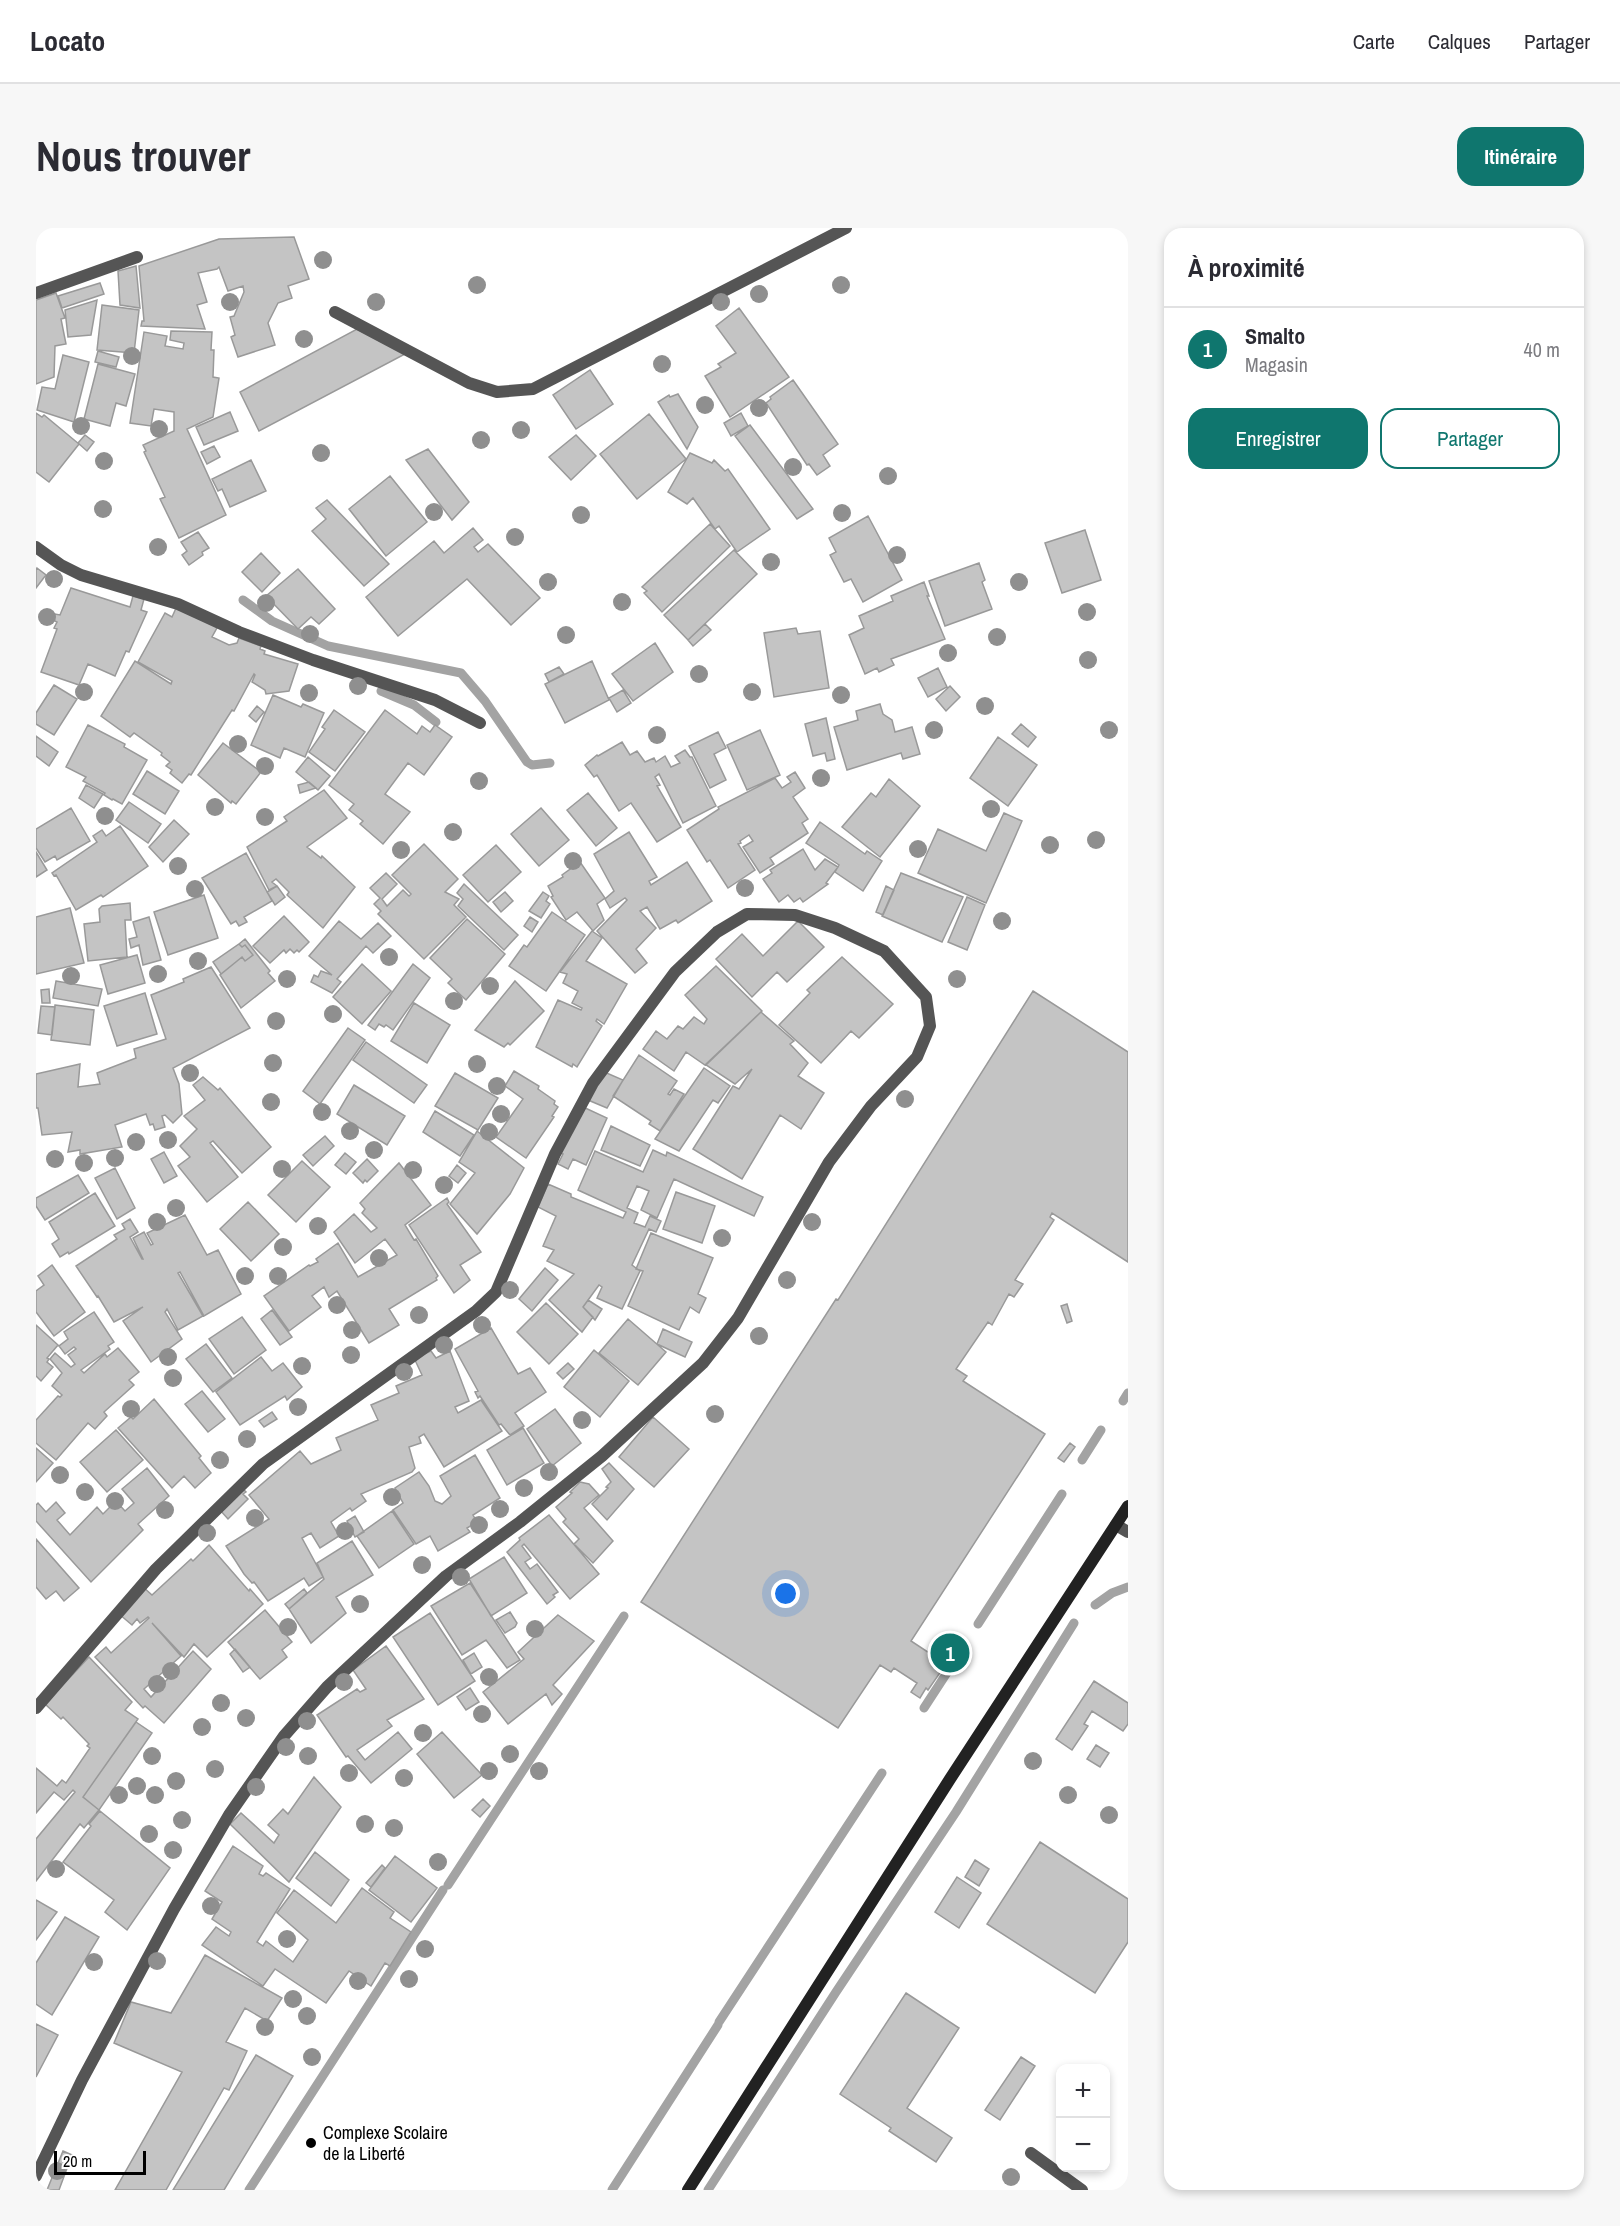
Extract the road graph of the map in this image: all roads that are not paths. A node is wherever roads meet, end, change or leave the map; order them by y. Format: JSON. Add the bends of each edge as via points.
{"nodes":[{"id":1,"x":846,"y":228,"type":"edge"},
{"id":2,"x":137,"y":257,"type":"dead end"},
{"id":3,"x":36,"y":293,"type":"edge"},
{"id":4,"x":335,"y":312,"type":"dead end"},
{"id":5,"x":36,"y":547,"type":"edge"},
{"id":6,"x":480,"y":723,"type":"dead end"},
{"id":7,"x":1128,"y":1506,"type":"edge"},
{"id":8,"x":1116,"y":1525,"type":"junction"},
{"id":9,"x":1128,"y":1532,"type":"edge"},
{"id":10,"x":36,"y":1707,"type":"edge"},
{"id":11,"x":1031,"y":2152,"type":"dead end"},
{"id":12,"x":36,"y":2176,"type":"edge"},
{"id":13,"x":688,"y":2190,"type":"edge"},
{"id":14,"x":1082,"y":2190,"type":"edge"}],
"edges":[{"from":1,"to":4,"type":"street","via":[[533,389],[497,392],[469,383]]},
{"from":2,"to":3,"type":"street"},
{"from":5,"to":6,"type":"street","via":[[81,575],[178,604],[313,660],[435,700]]},
{"from":7,"to":8,"type":"street"},
{"from":8,"to":9,"type":"street"},
{"from":8,"to":13,"type":"street"},
{"from":10,"to":12,"type":"street","via":[[156,1569],[263,1464],[476,1311],[496,1292],[555,1154],[592,1083],[675,972],[717,932],[747,914],[795,915],[884,951],[926,997],[930,1026],[917,1057],[871,1106],[829,1162],[738,1318],[703,1362],[602,1456],[446,1576],[327,1687],[284,1736],[229,1815],[174,1909],[82,2080]]},
{"from":11,"to":14,"type":"street"}]}
